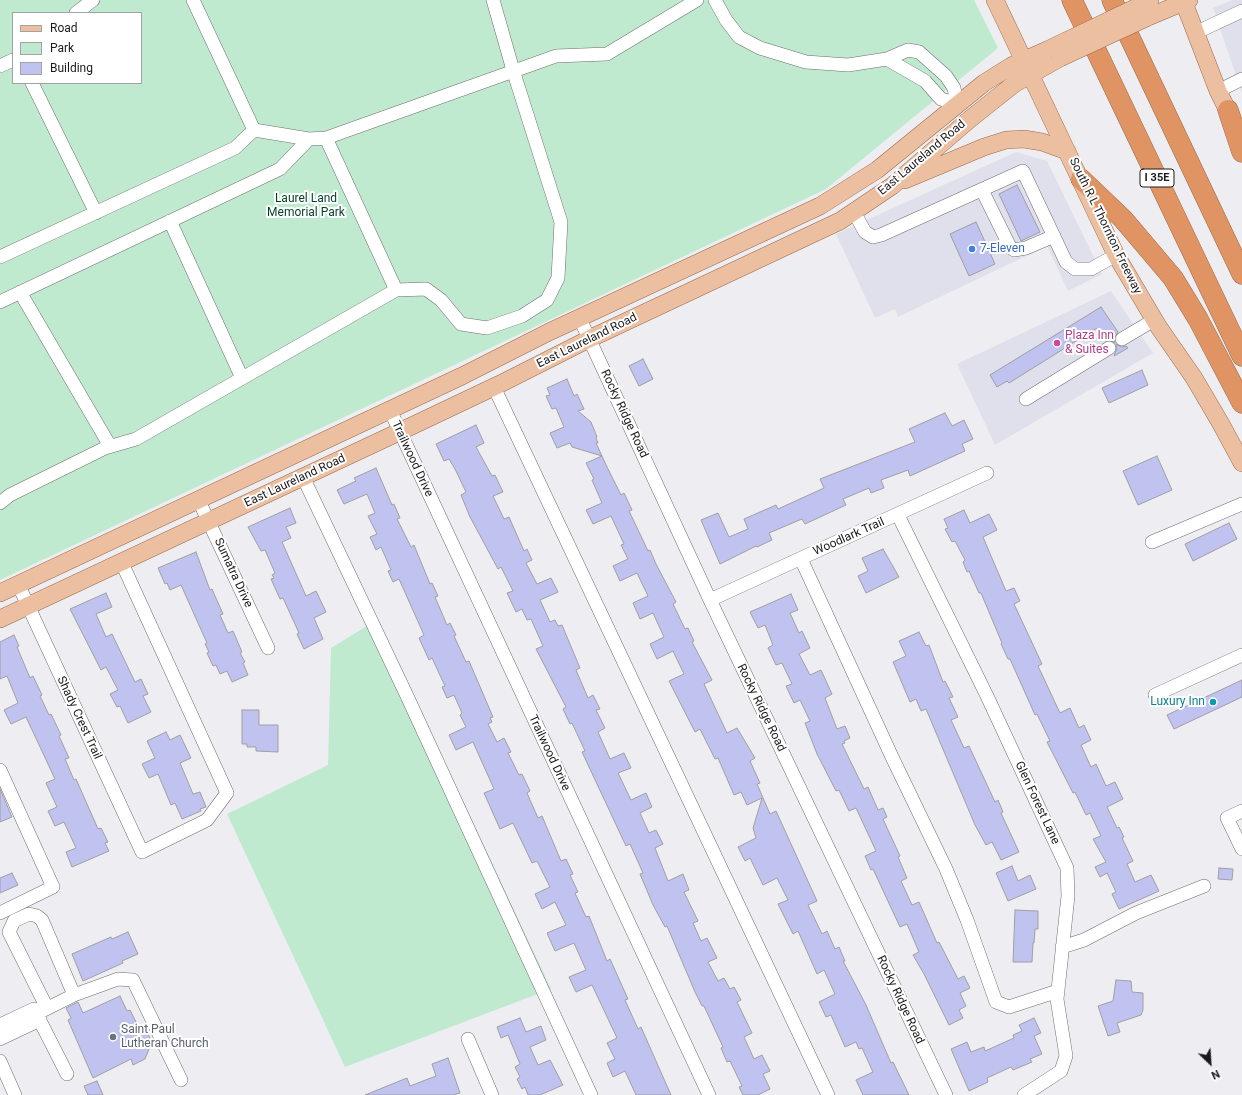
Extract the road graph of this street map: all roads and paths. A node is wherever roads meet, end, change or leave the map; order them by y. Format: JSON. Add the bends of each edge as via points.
{"nodes":[{"id":1,"x":93,"y":0,"type":"edge"},
{"id":2,"x":193,"y":0,"type":"edge"},
{"id":3,"x":493,"y":0,"type":"edge"},
{"id":4,"x":697,"y":0,"type":"edge"},
{"id":5,"x":716,"y":0,"type":"edge"},
{"id":6,"x":995,"y":0,"type":"edge"},
{"id":7,"x":1072,"y":0,"type":"edge"},
{"id":8,"x":1112,"y":0,"type":"edge"},
{"id":9,"x":1185,"y":1,"type":"edge"},
{"id":10,"x":1145,"y":8,"type":"edge"},
{"id":11,"x":77,"y":12,"type":"edge"},
{"id":12,"x":1242,"y":12,"type":"edge"},
{"id":13,"x":1195,"y":33,"type":"junction"},
{"id":14,"x":888,"y":59,"type":"junction"},
{"id":15,"x":12,"y":60,"type":"edge"},
{"id":16,"x":0,"y":66,"type":"edge"},
{"id":17,"x":1027,"y":67,"type":"junction"},
{"id":18,"x":513,"y":70,"type":"junction"},
{"id":19,"x":1242,"y":79,"type":"edge"},
{"id":20,"x":32,"y":84,"type":"edge"},
{"id":21,"x":1218,"y":91,"type":"junction"},
{"id":22,"x":957,"y":104,"type":"junction"},
{"id":23,"x":1228,"y":110,"type":"junction"},
{"id":24,"x":970,"y":119,"type":"junction"},
{"id":25,"x":254,"y":130,"type":"junction"},
{"id":26,"x":326,"y":138,"type":"junction"},
{"id":27,"x":1242,"y":139,"type":"edge"},
{"id":28,"x":309,"y":140,"type":"junction"},
{"id":29,"x":1067,"y":151,"type":"junction"},
{"id":30,"x":1242,"y":152,"type":"edge"},
{"id":31,"x":1082,"y":179,"type":"junction"},
{"id":32,"x":892,"y":186,"type":"junction"},
{"id":33,"x":982,"y":190,"type":"junction"},
{"id":34,"x":854,"y":212,"type":"junction"},
{"id":35,"x":96,"y":213,"type":"junction"},
{"id":36,"x":170,"y":221,"type":"junction"},
{"id":37,"x":1054,"y":236,"type":"junction"},
{"id":38,"x":1116,"y":255,"type":"junction"},
{"id":39,"x":0,"y":258,"type":"edge"},
{"id":40,"x":1242,"y":274,"type":"edge"},
{"id":41,"x":396,"y":290,"type":"junction"},
{"id":42,"x":20,"y":292,"type":"junction"},
{"id":43,"x":0,"y":302,"type":"edge"},
{"id":44,"x":580,"y":319,"type":"junction"},
{"id":45,"x":1154,"y":320,"type":"junction"},
{"id":46,"x":589,"y":339,"type":"junction"},
{"id":47,"x":1122,"y":339,"type":"dead end"},
{"id":48,"x":1109,"y":348,"type":"dead end"},
{"id":49,"x":1242,"y":356,"type":"edge"},
{"id":50,"x":242,"y":378,"type":"junction"},
{"id":51,"x":494,"y":387,"type":"junction"},
{"id":52,"x":1026,"y":399,"type":"dead end"},
{"id":53,"x":1242,"y":403,"type":"edge"},
{"id":54,"x":390,"y":410,"type":"junction"},
{"id":55,"x":399,"y":432,"type":"junction"},
{"id":56,"x":110,"y":446,"type":"junction"},
{"id":57,"x":1242,"y":463,"type":"edge"},
{"id":58,"x":987,"y":473,"type":"dead end"},
{"id":59,"x":303,"y":477,"type":"junction"},
{"id":60,"x":198,"y":499,"type":"junction"},
{"id":61,"x":0,"y":503,"type":"edge"},
{"id":62,"x":1242,"y":504,"type":"edge"},
{"id":63,"x":898,"y":515,"type":"junction"},
{"id":64,"x":209,"y":521,"type":"junction"},
{"id":65,"x":1152,"y":542,"type":"dead end"},
{"id":66,"x":801,"y":559,"type":"junction"},
{"id":67,"x":121,"y":561,"type":"junction"},
{"id":68,"x":18,"y":584,"type":"junction"},
{"id":69,"x":0,"y":593,"type":"edge"},
{"id":70,"x":710,"y":600,"type":"junction"},
{"id":71,"x":27,"y":606,"type":"junction"},
{"id":72,"x":0,"y":619,"type":"edge"},
{"id":73,"x":268,"y":648,"type":"dead end"},
{"id":74,"x":1242,"y":655,"type":"edge"},
{"id":75,"x":1155,"y":695,"type":"dead end"},
{"id":76,"x":0,"y":770,"type":"edge"},
{"id":77,"x":1242,"y":811,"type":"edge"},
{"id":78,"x":1242,"y":849,"type":"edge"},
{"id":79,"x":1204,"y":886,"type":"dead end"},
{"id":80,"x":0,"y":913,"type":"edge"},
{"id":81,"x":1062,"y":947,"type":"junction"},
{"id":82,"x":1058,"y":991,"type":"junction"},
{"id":83,"x":74,"y":995,"type":"junction"},
{"id":84,"x":39,"y":1013,"type":"junction"},
{"id":85,"x":0,"y":1025,"type":"edge"},
{"id":86,"x":0,"y":1039,"type":"edge"},
{"id":87,"x":468,"y":1039,"type":"dead end"},
{"id":88,"x":0,"y":1061,"type":"edge"},
{"id":89,"x":67,"y":1074,"type":"dead end"},
{"id":90,"x":181,"y":1080,"type":"dead end"},
{"id":91,"x":15,"y":1095,"type":"edge"},
{"id":92,"x":492,"y":1095,"type":"edge"},
{"id":93,"x":591,"y":1095,"type":"edge"},
{"id":94,"x":709,"y":1095,"type":"edge"},
{"id":95,"x":828,"y":1095,"type":"edge"},
{"id":96,"x":946,"y":1095,"type":"edge"},
{"id":97,"x":1024,"y":1095,"type":"edge"}],
"edges":[{"from":1,"to":11,"type":"street"},
{"from":2,"to":25,"type":"street"},
{"from":3,"to":18,"type":"street"},
{"from":4,"to":18,"type":"street","via":[[607,54],[556,56]]},
{"from":5,"to":14,"type":"street","via":[[726,20],[739,37],[760,48],[806,62],[848,65]]},
{"from":6,"to":17,"type":"main road","name":"South R L Thornton Freeway"},
{"from":7,"to":49,"type":"highway","number":"I 35E"},
{"from":8,"to":40,"type":"highway","number":"I 35E"},
{"from":9,"to":10,"type":"main road","name":"East Laureland Road"},
{"from":9,"to":13,"type":"main road"},
{"from":10,"to":17,"type":"main road","name":"East Laureland Road","bridge":true},
{"from":12,"to":13,"type":"street"},
{"from":13,"to":21,"type":"main road"},
{"from":14,"to":22,"type":"street","via":[[925,81],[941,99]]},
{"from":14,"to":22,"type":"street","via":[[908,50],[919,52],[946,76],[954,88]]},
{"from":15,"to":16,"type":"street"},
{"from":17,"to":22,"type":"main road","name":"East Laureland Road","via":[[984,83]]},
{"from":17,"to":24,"type":"main road","name":"East Laureland Road"},
{"from":17,"to":29,"type":"main road","name":"South R L Thornton Freeway"},
{"from":18,"to":26,"type":"street"},
{"from":18,"to":41,"type":"street","via":[[561,222],[558,278],[547,300],[522,316],[487,328],[461,324],[441,300],[426,289]]},
{"from":19,"to":21,"type":"street"},
{"from":20,"to":35,"type":"street"},
{"from":21,"to":23,"type":"main road"},
{"from":22,"to":24,"type":"main road"},
{"from":22,"to":44,"type":"main road","name":"East Laureland Road","via":[[877,170],[820,206]]},
{"from":23,"to":27,"type":"main road"},
{"from":23,"to":30,"type":"highway"},
{"from":24,"to":32,"type":"main road","name":"East Laureland Road"},
{"from":25,"to":28,"type":"street"},
{"from":25,"to":35,"type":"street","via":[[235,148]]},
{"from":26,"to":28,"type":"street"},
{"from":26,"to":41,"type":"street"},
{"from":28,"to":36,"type":"street","via":[[280,169]]},
{"from":29,"to":31,"type":"main road","name":"South R L Thornton Freeway"},
{"from":29,"to":32,"type":"main road","via":[[1047,143],[1024,139],[1006,140]]},
{"from":31,"to":38,"type":"main road","name":"South R L Thornton Freeway"},
{"from":31,"to":53,"type":"highway","via":[[1123,219],[1173,278],[1195,313]]},
{"from":32,"to":34,"type":"main road","name":"East Laureland Road"},
{"from":33,"to":34,"type":"street","via":[[873,237],[865,232]]},
{"from":33,"to":37,"type":"street","via":[[1010,247],[1014,250],[1026,248]]},
{"from":33,"to":37,"type":"street","via":[[1023,171]]},
{"from":34,"to":46,"type":"main road","name":"East Laureland Road","via":[[840,221]]},
{"from":35,"to":39,"type":"street"},
{"from":36,"to":42,"type":"street"},
{"from":36,"to":50,"type":"street"},
{"from":37,"to":38,"type":"street","via":[[1066,262],[1075,269],[1091,269]]},
{"from":38,"to":45,"type":"main road","name":"South R L Thornton Freeway"},
{"from":41,"to":50,"type":"street"},
{"from":42,"to":43,"type":"street"},
{"from":42,"to":56,"type":"street"},
{"from":44,"to":46,"type":"street","name":"Rocky Ridge Road"},
{"from":44,"to":54,"type":"main road","name":"East Laureland Road"},
{"from":45,"to":47,"type":"street"},
{"from":45,"to":57,"type":"main road","name":"South R L Thornton Freeway","via":[[1194,378]]},
{"from":46,"to":51,"type":"main road","name":"East Laureland Road"},
{"from":46,"to":70,"type":"street","name":"Rocky Ridge Road"},
{"from":48,"to":52,"type":"street"},
{"from":50,"to":56,"type":"street","via":[[136,439]]},
{"from":51,"to":55,"type":"main road","name":"East Laureland Road"},
{"from":51,"to":95,"type":"street"},
{"from":54,"to":55,"type":"street","name":"Trailwood Drive"},
{"from":54,"to":60,"type":"main road","name":"East Laureland Road"},
{"from":55,"to":59,"type":"main road","name":"East Laureland Road"},
{"from":55,"to":94,"type":"street","name":"Trailwood Drive"},
{"from":56,"to":61,"type":"street","via":[[10,495]]},
{"from":58,"to":63,"type":"street","name":"Woodlark Trail"},
{"from":59,"to":64,"type":"main road","name":"East Laureland Road"},
{"from":59,"to":93,"type":"street"},
{"from":60,"to":64,"type":"street","name":"Sumatra Drive"},
{"from":60,"to":68,"type":"main road","name":"East Laureland Road"},
{"from":62,"to":65,"type":"street"},
{"from":63,"to":66,"type":"street","name":"Woodlark Trail"},
{"from":63,"to":81,"type":"street","name":"Glen Forest Lane","via":[[1067,868],[1068,896]]},
{"from":64,"to":67,"type":"main road","name":"East Laureland Road"},
{"from":64,"to":73,"type":"street","name":"Sumatra Drive"},
{"from":66,"to":70,"type":"street","name":"Woodlark Trail"},
{"from":66,"to":82,"type":"street","via":[[888,750],[946,869],[996,1002],[1009,1007]]},
{"from":67,"to":71,"type":"main road","name":"East Laureland Road"},
{"from":67,"to":71,"type":"street","name":"Shady Crest Trail","via":[[227,793],[207,820],[142,852]]},
{"from":68,"to":69,"type":"main road","name":"East Laureland Road"},
{"from":68,"to":71,"type":"street","name":"Shady Crest Trail"},
{"from":70,"to":96,"type":"street","name":"Rocky Ridge Road"},
{"from":71,"to":72,"type":"main road","name":"East Laureland Road"},
{"from":74,"to":75,"type":"street"},
{"from":76,"to":80,"type":"street","via":[[53,887]]},
{"from":77,"to":78,"type":"street","via":[[1227,818]]},
{"from":79,"to":81,"type":"street","via":[[1136,913],[1084,940]]},
{"from":81,"to":82,"type":"street","name":"Glen Forest Lane"},
{"from":82,"to":97,"type":"street","name":"Glen Forest Lane","via":[[1066,1056],[1061,1071]]},
{"from":83,"to":84,"type":"street"},
{"from":83,"to":84,"type":"street","via":[[42,920],[29,914],[14,921],[9,932]]},
{"from":83,"to":90,"type":"street","via":[[118,979],[133,980]]},
{"from":84,"to":85,"type":"street"},
{"from":84,"to":86,"type":"street"},
{"from":84,"to":89,"type":"street"},
{"from":87,"to":92,"type":"street"},
{"from":88,"to":91,"type":"street"}]}
